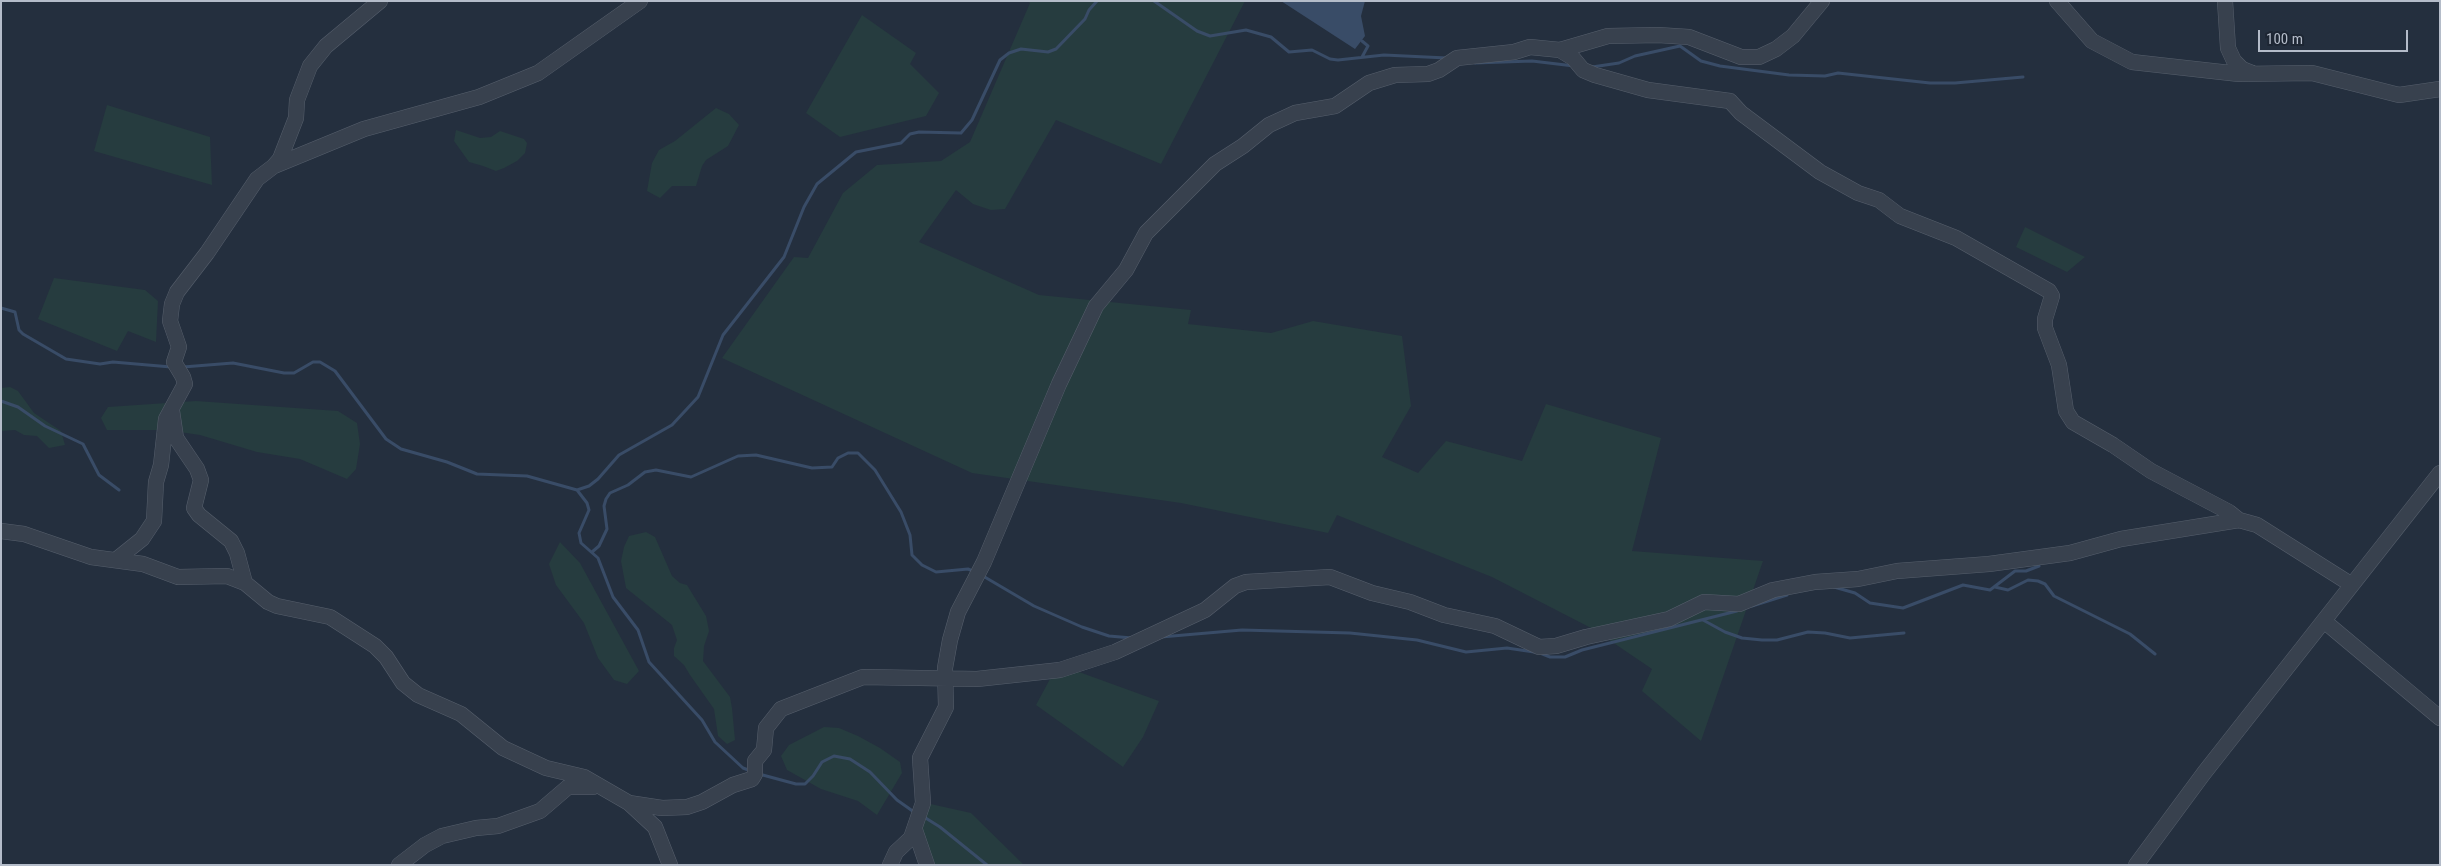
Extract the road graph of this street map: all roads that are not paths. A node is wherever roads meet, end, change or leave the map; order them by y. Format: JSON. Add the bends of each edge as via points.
{"nodes":[{"id":1,"x":380,"y":1,"type":"edge"},
{"id":2,"x":640,"y":1,"type":"edge"},
{"id":3,"x":1822,"y":1,"type":"edge"},
{"id":4,"x":2057,"y":1,"type":"edge"},
{"id":5,"x":2225,"y":1,"type":"edge"},
{"id":6,"x":1560,"y":50,"type":"junction"},
{"id":7,"x":2256,"y":74,"type":"junction"},
{"id":8,"x":2440,"y":89,"type":"edge"},
{"id":9,"x":274,"y":166,"type":"junction"},
{"id":10,"x":172,"y":410,"type":"junction"},
{"id":11,"x":2440,"y":474,"type":"edge"},
{"id":12,"x":2239,"y":520,"type":"junction"},
{"id":13,"x":1,"y":531,"type":"edge"},
{"id":14,"x":117,"y":559,"type":"junction"},
{"id":15,"x":245,"y":584,"type":"junction"},
{"id":16,"x":2352,"y":585,"type":"junction"},
{"id":17,"x":2324,"y":621,"type":"junction"},
{"id":18,"x":946,"y":678,"type":"junction"},
{"id":19,"x":2440,"y":718,"type":"edge"},
{"id":20,"x":604,"y":789,"type":"junction"},
{"id":21,"x":629,"y":803,"type":"junction"},
{"id":22,"x":915,"y":830,"type":"junction"},
{"id":23,"x":399,"y":865,"type":"edge"},
{"id":24,"x":670,"y":865,"type":"edge"},
{"id":25,"x":890,"y":865,"type":"edge"},
{"id":26,"x":927,"y":865,"type":"edge"},
{"id":27,"x":2136,"y":865,"type":"edge"}],
"edges":[{"from":1,"to":9,"type":"street","via":[[326,46],[310,66],[297,100],[296,118]]},
{"from":2,"to":9,"type":"street","via":[[538,73],[479,97],[364,130]]},
{"from":3,"to":6,"type":"street","via":[[1793,36],[1759,57],[1741,57],[1690,37],[1658,35],[1608,36]]},
{"from":4,"to":7,"type":"street","via":[[2092,41],[2132,62]]},
{"from":5,"to":7,"type":"street","via":[[2228,48],[2242,69]]},
{"from":6,"to":12,"type":"street","via":[[1594,75],[1648,90],[1730,101],[1741,113],[1820,172],[1879,200],[1900,216],[1956,238],[2049,291],[2052,296],[2046,328],[2059,365],[2066,411],[2073,422],[2151,471]]},
{"from":6,"to":18,"type":"street","via":[[1530,47],[1514,52],[1457,58],[1428,74],[1395,75],[1369,83],[1335,106],[1295,114],[1269,125],[1215,164],[1146,234],[1126,270],[1096,306],[1059,384],[984,562],[958,612],[950,640]]},
{"from":7,"to":8,"type":"street","via":[[2312,73],[2399,95]]},
{"from":9,"to":10,"type":"street","via":[[257,179],[177,292],[170,321],[179,347],[174,362],[184,376],[185,384]]},
{"from":10,"to":14,"type":"street","via":[[166,419],[162,438],[154,522],[142,540]]},
{"from":10,"to":15,"type":"street","via":[[176,438],[201,480],[194,508],[230,541],[237,553]]},
{"from":11,"to":16,"type":"street"},
{"from":12,"to":16,"type":"street","via":[[2257,525]]},
{"from":12,"to":18,"type":"street","via":[[2121,539],[2070,553],[1815,582],[1774,590],[1739,604],[1704,602],[1669,620],[1586,636],[1556,646],[1539,647],[1495,626],[1444,615],[1330,577],[1246,582],[1235,586],[1205,610],[1115,652],[1060,670],[977,679]]},
{"from":13,"to":14,"type":"street","via":[[24,534],[91,557]]},
{"from":14,"to":15,"type":"street","via":[[143,564],[178,577],[227,576]]},
{"from":15,"to":20,"type":"street","via":[[276,606],[330,617],[376,646],[403,683],[418,695],[461,714],[504,748],[546,768],[584,777]]},
{"from":16,"to":17,"type":"street"},
{"from":17,"to":19,"type":"street"},
{"from":17,"to":27,"type":"street"},
{"from":18,"to":21,"type":"street","via":[[863,677],[812,696],[781,709],[770,720],[764,750],[755,760],[752,779],[687,807],[662,808]]},
{"from":18,"to":22,"type":"street","via":[[946,707],[920,758],[923,803]]},
{"from":20,"to":21,"type":"street"},
{"from":20,"to":23,"type":"street","via":[[568,786],[540,811],[498,826],[442,836],[425,844]]},
{"from":21,"to":24,"type":"street","via":[[655,827]]},
{"from":22,"to":25,"type":"street","via":[[896,852]]},
{"from":22,"to":26,"type":"street"}]}
